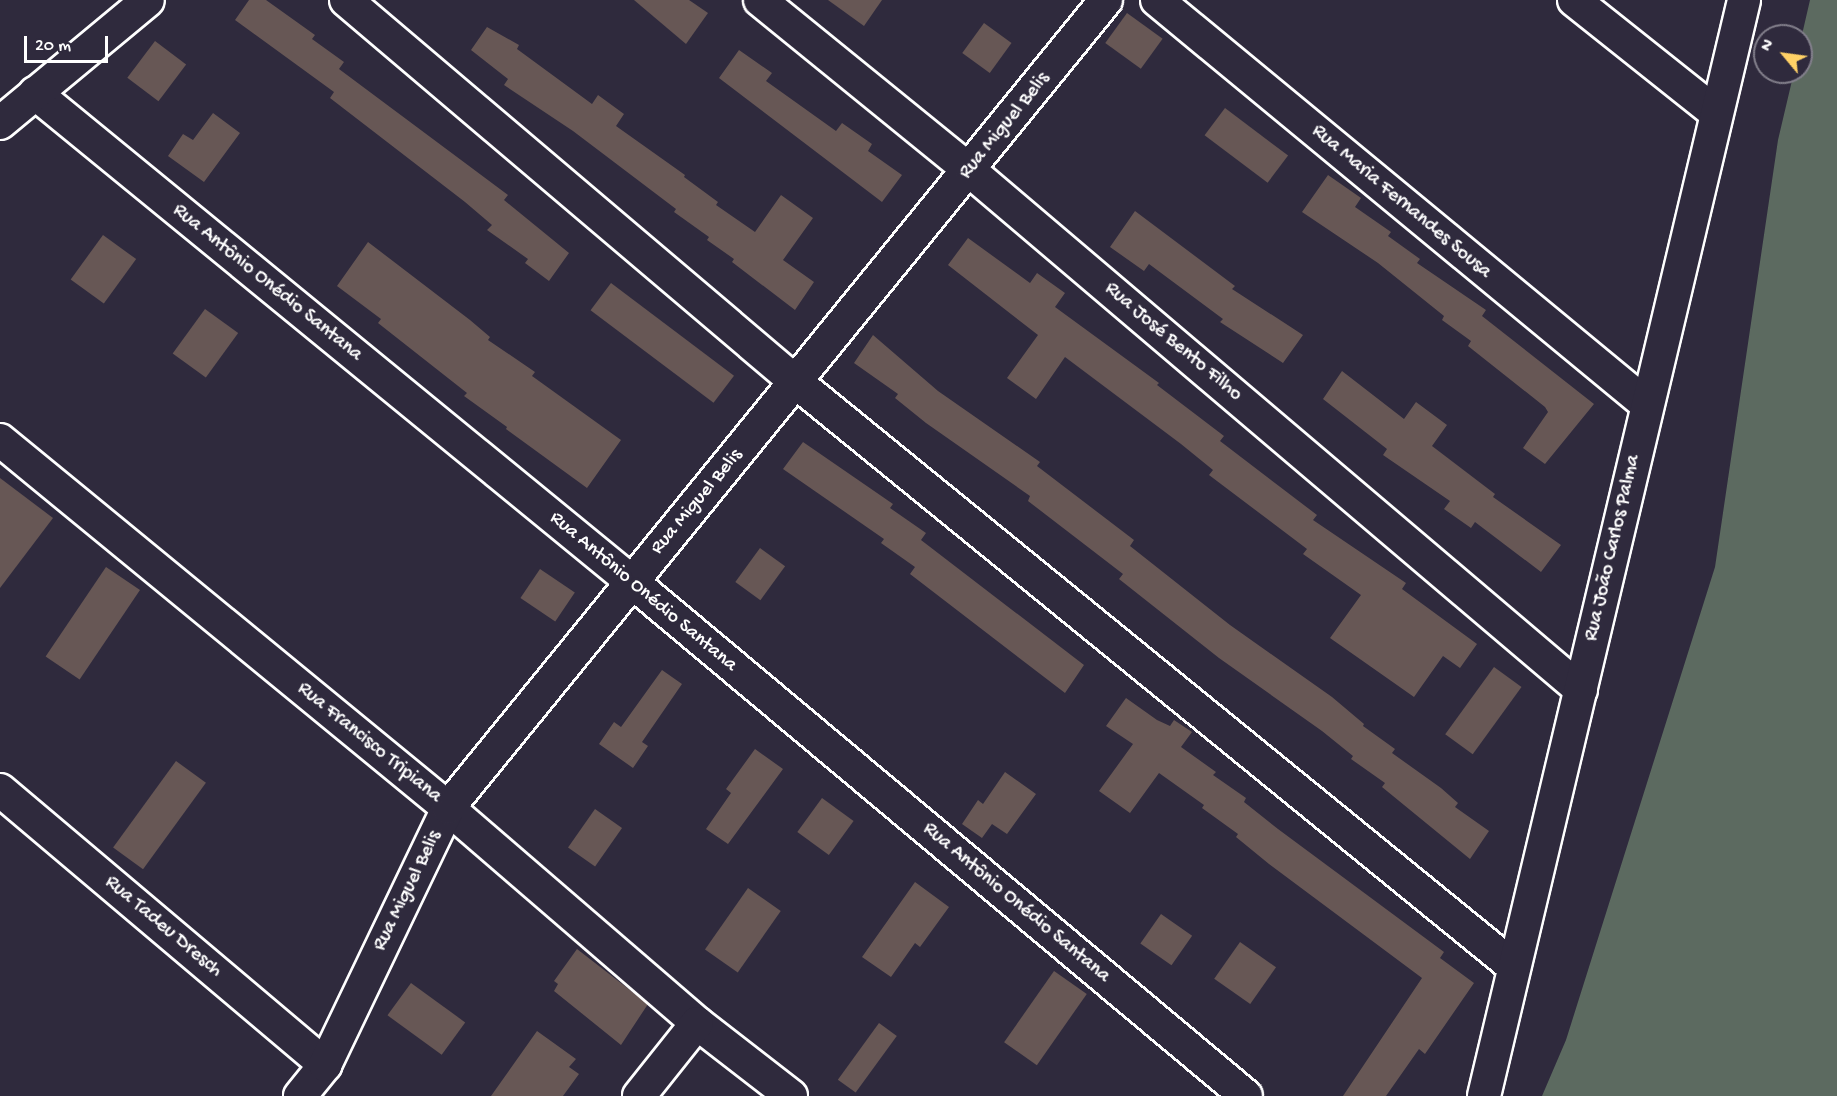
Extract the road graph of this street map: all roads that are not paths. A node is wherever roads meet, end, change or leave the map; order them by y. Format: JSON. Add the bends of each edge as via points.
{"nodes":[{"id":1,"x":148,"y":0,"type":"edge"},
{"id":2,"x":345,"y":0,"type":"edge"},
{"id":3,"x":760,"y":0,"type":"edge"},
{"id":4,"x":1106,"y":0,"type":"edge"},
{"id":5,"x":1157,"y":0,"type":"edge"},
{"id":6,"x":1574,"y":0,"type":"edge"},
{"id":7,"x":1744,"y":0,"type":"edge"},
{"id":8,"x":35,"y":93,"type":"junction"},
{"id":9,"x":1716,"y":113,"type":"junction"},
{"id":10,"x":0,"y":123,"type":"edge"},
{"id":11,"x":969,"y":170,"type":"junction"},
{"id":12,"x":796,"y":382,"type":"junction"},
{"id":13,"x":1646,"y":404,"type":"junction"},
{"id":14,"x":0,"y":440,"type":"edge"},
{"id":15,"x":631,"y":581,"type":"junction"},
{"id":16,"x":1581,"y":690,"type":"junction"},
{"id":17,"x":0,"y":790,"type":"edge"},
{"id":18,"x":448,"y":808,"type":"junction"},
{"id":19,"x":1514,"y":967,"type":"junction"},
{"id":20,"x":697,"y":1023,"type":"junction"},
{"id":21,"x":325,"y":1065,"type":"junction"},
{"id":22,"x":300,"y":1096,"type":"edge"},
{"id":23,"x":639,"y":1096,"type":"edge"},
{"id":24,"x":791,"y":1096,"type":"edge"},
{"id":25,"x":1246,"y":1096,"type":"edge"},
{"id":26,"x":1484,"y":1096,"type":"edge"}],
"edges":[{"from":1,"to":8,"type":"street"},
{"from":2,"to":12,"type":"street"},
{"from":3,"to":11,"type":"street","name":"Rua José Bento Filho"},
{"from":4,"to":11,"type":"street","name":"Rua Miguel Belis"},
{"from":5,"to":13,"type":"street","name":"Rua Maria Fernandes Sousa"},
{"from":6,"to":9,"type":"street"},
{"from":7,"to":9,"type":"street","name":"Rua João Carlos Palma"},
{"from":8,"to":10,"type":"street"},
{"from":8,"to":15,"type":"street","name":"Rua Antônio Onédio Santana"},
{"from":9,"to":13,"type":"street","name":"Rua João Carlos Palma"},
{"from":11,"to":12,"type":"street","name":"Rua Miguel Belis"},
{"from":11,"to":16,"type":"street","name":"Rua José Bento Filho"},
{"from":12,"to":15,"type":"street","name":"Rua Miguel Belis"},
{"from":12,"to":19,"type":"street"},
{"from":13,"to":16,"type":"street","name":"Rua João Carlos Palma"},
{"from":14,"to":18,"type":"street","name":"Rua Francisco Tripiana"},
{"from":15,"to":18,"type":"street","name":"Rua Miguel Belis"},
{"from":15,"to":25,"type":"street","name":"Rua Antônio Onédio Santana"},
{"from":16,"to":19,"type":"street","name":"Rua João Carlos Palma"},
{"from":17,"to":21,"type":"street","name":"Rua Tadeu Dresch"},
{"from":18,"to":20,"type":"street","name":"Rua Francisco Tripiana"},
{"from":18,"to":21,"type":"street","name":"Rua Miguel Belis"},
{"from":19,"to":26,"type":"street","name":"Rua João Carlos Palma"},
{"from":20,"to":23,"type":"street"},
{"from":20,"to":24,"type":"street","name":"Rua Francisco Tripiana"},
{"from":21,"to":22,"type":"street","name":"Rua Miguel Belis"}]}
